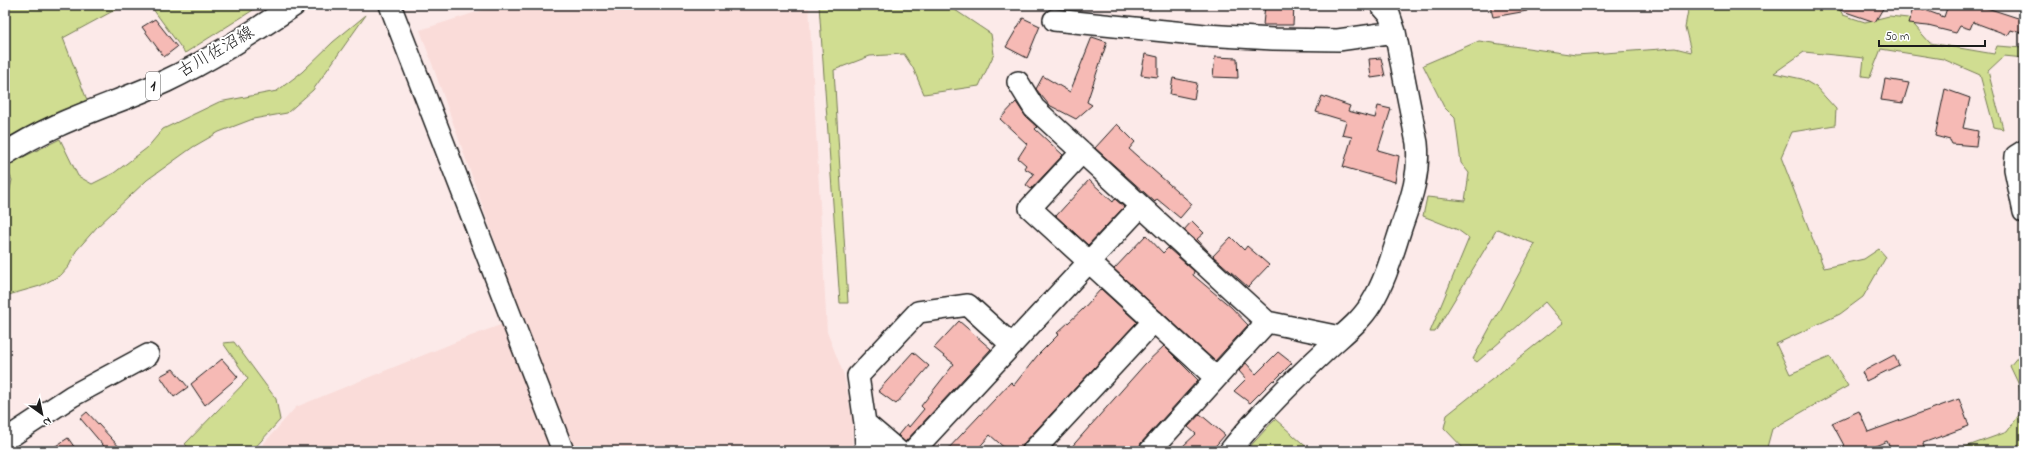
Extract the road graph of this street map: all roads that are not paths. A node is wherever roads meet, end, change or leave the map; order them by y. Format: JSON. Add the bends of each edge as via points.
{"nodes":[{"id":1,"x":294,"y":5,"type":"edge"},
{"id":2,"x":390,"y":5,"type":"edge"},
{"id":3,"x":1382,"y":5,"type":"edge"},
{"id":4,"x":1054,"y":20,"type":"dead end"},
{"id":5,"x":1395,"y":32,"type":"junction"},
{"id":6,"x":1018,"y":82,"type":"dead end"},
{"id":7,"x":2024,"y":151,"type":"edge"},
{"id":8,"x":1082,"y":152,"type":"junction"},
{"id":9,"x":5,"y":154,"type":"edge"},
{"id":10,"x":1140,"y":207,"type":"junction"},
{"id":11,"x":2024,"y":212,"type":"edge"},
{"id":12,"x":1089,"y":262,"type":"junction"},
{"id":13,"x":1154,"y":321,"type":"junction"},
{"id":14,"x":1267,"y":322,"type":"junction"},
{"id":15,"x":1340,"y":337,"type":"junction"},
{"id":16,"x":1012,"y":345,"type":"junction"},
{"id":17,"x":148,"y":355,"type":"dead end"},
{"id":18,"x":1216,"y":378,"type":"junction"},
{"id":19,"x":866,"y":422,"type":"junction"},
{"id":20,"x":5,"y":440,"type":"edge"},
{"id":21,"x":563,"y":451,"type":"edge"},
{"id":22,"x":866,"y":451,"type":"edge"},
{"id":23,"x":898,"y":451,"type":"edge"},
{"id":24,"x":914,"y":451,"type":"edge"},
{"id":25,"x":1033,"y":451,"type":"edge"},
{"id":26,"x":1150,"y":451,"type":"edge"},
{"id":27,"x":1230,"y":451,"type":"edge"}],
"edges":[{"from":1,"to":9,"type":"main road","name":"古川佐沼線","number":"1","via":[[199,64],[61,124]]},
{"from":2,"to":21,"type":"street"},
{"from":3,"to":5,"type":"street","via":[[1389,14]]},
{"from":4,"to":5,"type":"street","via":[[1273,39],[1338,40]]},
{"from":5,"to":15,"type":"street","via":[[1417,143],[1417,176],[1382,283],[1362,317]]},
{"from":6,"to":8,"type":"street","via":[[1034,108]]},
{"from":7,"to":11,"type":"street","via":[[2016,156],[2015,169]]},
{"from":8,"to":10,"type":"street"},
{"from":8,"to":12,"type":"street","via":[[1030,208]]},
{"from":10,"to":12,"type":"street"},
{"from":10,"to":14,"type":"street"},
{"from":12,"to":13,"type":"street"},
{"from":12,"to":16,"type":"street"},
{"from":13,"to":18,"type":"street"},
{"from":13,"to":25,"type":"street"},
{"from":14,"to":15,"type":"street"},
{"from":14,"to":18,"type":"street"},
{"from":15,"to":27,"type":"street","via":[[1262,413]]},
{"from":16,"to":19,"type":"street","via":[[968,305],[918,312],[858,376]]},
{"from":16,"to":24,"type":"street"},
{"from":17,"to":20,"type":"street","via":[[72,396]]},
{"from":18,"to":26,"type":"street"},
{"from":19,"to":22,"type":"street"},
{"from":19,"to":23,"type":"street"}]}
